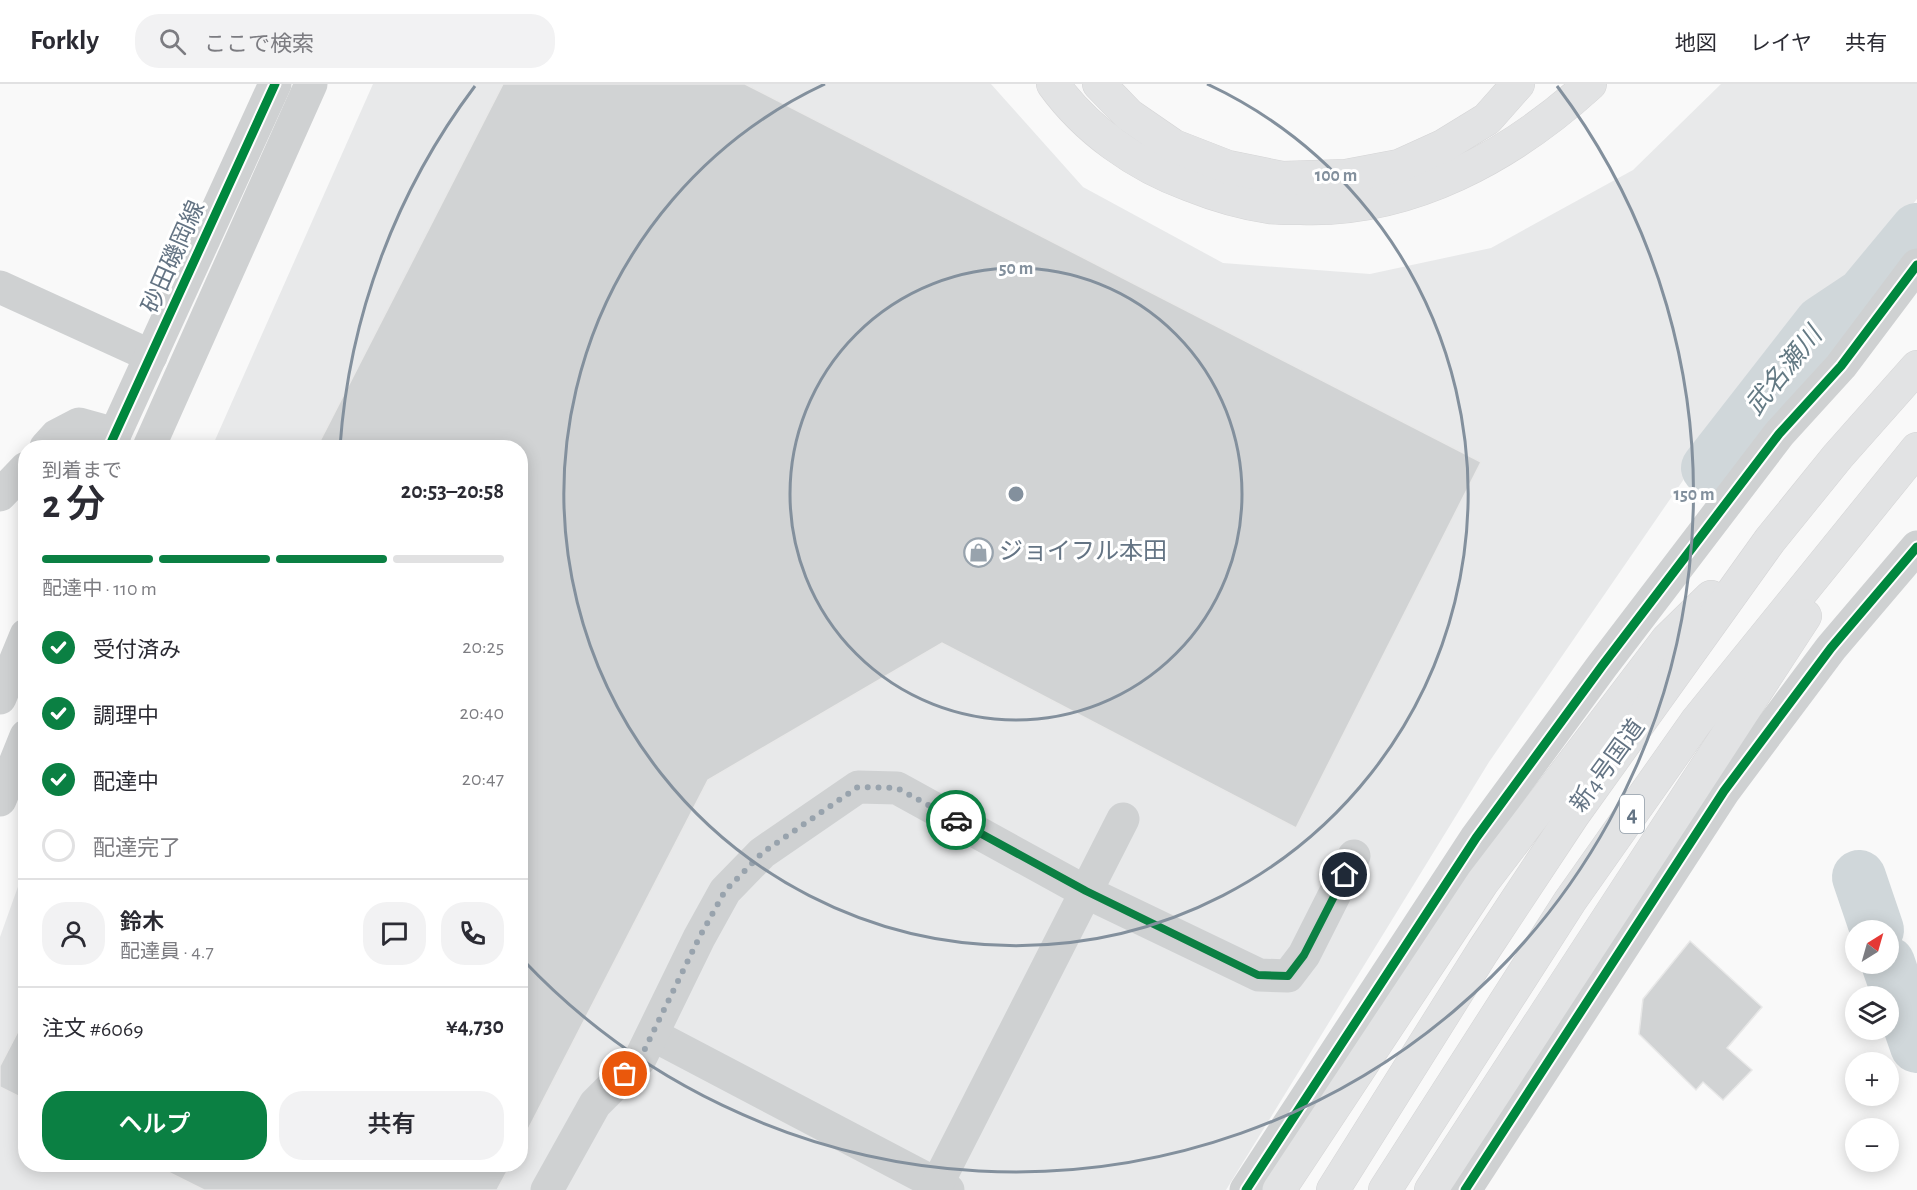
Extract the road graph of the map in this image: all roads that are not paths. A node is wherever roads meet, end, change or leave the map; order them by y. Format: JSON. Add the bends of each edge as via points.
{"nodes":[{"id":1,"x":275,"y":84,"type":"edge"},
{"id":2,"x":312,"y":84,"type":"edge"},
{"id":3,"x":1053,"y":84,"type":"edge"},
{"id":4,"x":1099,"y":84,"type":"edge"},
{"id":5,"x":1518,"y":84,"type":"edge"},
{"id":6,"x":1590,"y":84,"type":"edge"},
{"id":7,"x":1917,"y":265,"type":"edge"},
{"id":8,"x":0,"y":287,"type":"edge"},
{"id":9,"x":151,"y":356,"type":"junction"},
{"id":10,"x":1917,"y":366,"type":"edge"},
{"id":11,"x":52,"y":440,"type":"edge"},
{"id":12,"x":110,"y":440,"type":"edge"},
{"id":13,"x":112,"y":440,"type":"edge"},
{"id":14,"x":152,"y":440,"type":"edge"},
{"id":15,"x":1913,"y":454,"type":"edge"},
{"id":16,"x":18,"y":476,"type":"edge"},
{"id":17,"x":0,"y":495,"type":"edge"},
{"id":18,"x":1770,"y":540,"type":"junction"},
{"id":19,"x":1917,"y":547,"type":"edge"},
{"id":20,"x":18,"y":654,"type":"edge"},
{"id":21,"x":0,"y":698,"type":"edge"},
{"id":22,"x":18,"y":756,"type":"edge"},
{"id":23,"x":0,"y":800,"type":"edge"},
{"id":24,"x":1123,"y":819,"type":"dead end"},
{"id":25,"x":1354,"y":856,"type":"dead end"},
{"id":26,"x":1086,"y":891,"type":"junction"},
{"id":27,"x":653,"y":1035,"type":"junction"},
{"id":28,"x":940,"y":1188,"type":"edge"},
{"id":29,"x":547,"y":1190,"type":"edge"},
{"id":30,"x":1246,"y":1190,"type":"edge"},
{"id":31,"x":1280,"y":1190,"type":"edge"},
{"id":32,"x":1333,"y":1190,"type":"edge"},
{"id":33,"x":1385,"y":1190,"type":"edge"},
{"id":34,"x":1431,"y":1190,"type":"edge"},
{"id":35,"x":1465,"y":1190,"type":"edge"}],
"edges":[{"from":1,"to":9,"type":"street","name":"砂田磯岡線"},
{"from":2,"to":14,"type":"street"},
{"from":3,"to":6,"type":"highway","via":[[1097,131],[1134,159],[1170,178],[1216,195],[1270,207],[1321,209],[1368,204],[1458,174],[1512,144]]},
{"from":4,"to":5,"type":"highway","via":[[1130,115],[1174,146],[1228,167],[1282,178],[1346,176],[1399,166],[1443,146],[1487,119]]},
{"from":7,"to":30,"type":"street","via":[[1841,366],[1779,434],[1476,838]]},
{"from":8,"to":9,"type":"street"},
{"from":9,"to":13,"type":"street","name":"砂田磯岡線"},
{"from":10,"to":18,"type":"highway","name":"新4号国道","number":"4"},
{"from":11,"to":12,"type":"street","via":[[79,424]]},
{"from":15,"to":33,"type":"highway","name":"新4号国道","number":"4","via":[[1696,722],[1570,901]]},
{"from":15,"to":34,"type":"highway"},
{"from":16,"to":17,"type":"street"},
{"from":18,"to":31,"type":"highway","via":[[1667,640],[1489,874]]},
{"from":18,"to":32,"type":"highway","name":"新4号国道","number":"4","via":[[1573,815]]},
{"from":19,"to":35,"type":"street","via":[[1831,648],[1724,791]]},
{"from":20,"to":21,"type":"street"},
{"from":22,"to":23,"type":"street"},
{"from":24,"to":26,"type":"street"},
{"from":25,"to":26,"type":"street","via":[[1304,955],[1288,976],[1258,975]]},
{"from":26,"to":27,"type":"street","via":[[897,788],[858,787],[762,853],[725,891]]},
{"from":26,"to":28,"type":"street"},
{"from":27,"to":28,"type":"street"},
{"from":27,"to":29,"type":"street","via":[[640,1059],[595,1104]]}]}
